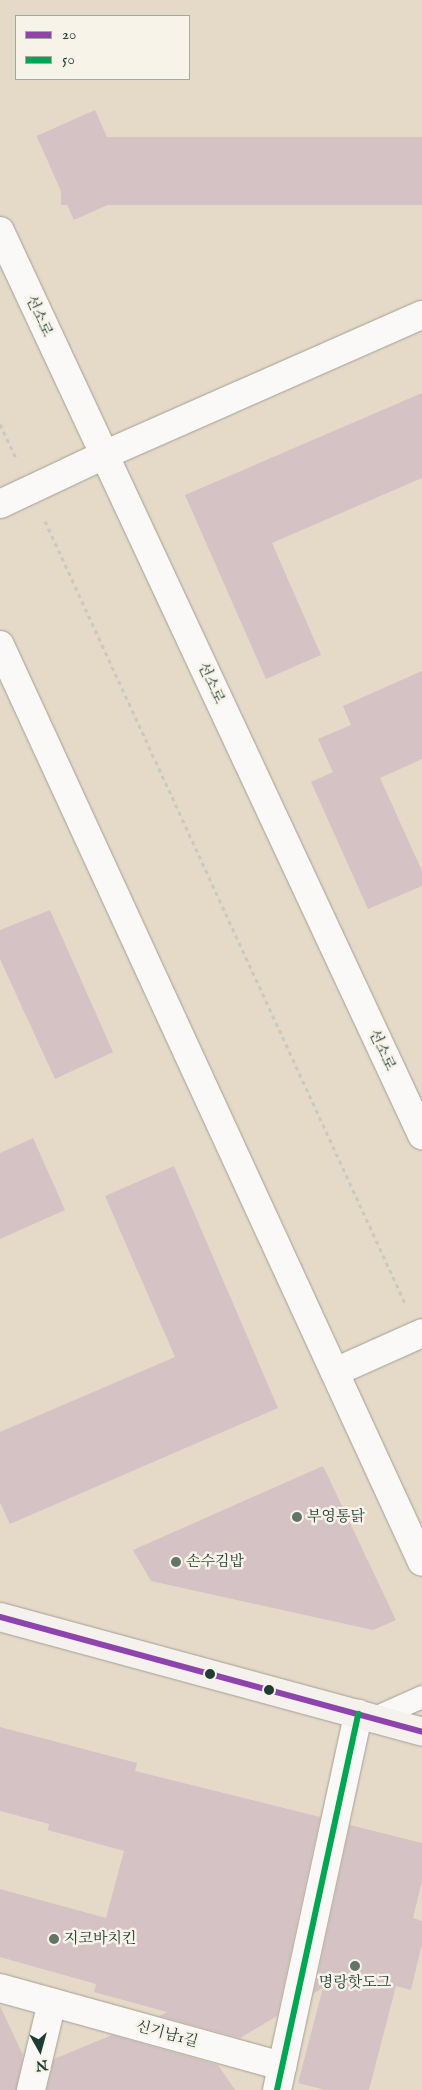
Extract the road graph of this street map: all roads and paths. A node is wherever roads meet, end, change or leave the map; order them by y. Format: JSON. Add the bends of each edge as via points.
{"nodes":[{"id":1,"x":2,"y":240,"type":"edge"},
{"id":2,"x":422,"y":315,"type":"edge"},
{"id":3,"x":0,"y":424,"type":"edge"},
{"id":4,"x":104,"y":455,"type":"junction"},
{"id":5,"x":30,"y":490,"type":"junction"},
{"id":6,"x":0,"y":504,"type":"edge"},
{"id":7,"x":0,"y":645,"type":"edge"},
{"id":8,"x":422,"y":1135,"type":"edge"},
{"id":9,"x":421,"y":1334,"type":"edge"},
{"id":10,"x":335,"y":1372,"type":"junction"},
{"id":11,"x":422,"y":1562,"type":"edge"},
{"id":12,"x":0,"y":1617,"type":"edge"},
{"id":13,"x":422,"y":1697,"type":"edge"},
{"id":14,"x":367,"y":1716,"type":"junction"},
{"id":15,"x":422,"y":1732,"type":"edge"},
{"id":16,"x":0,"y":1988,"type":"edge"},
{"id":17,"x":52,"y":2002,"type":"junction"},
{"id":18,"x":279,"y":2078,"type":"edge"},
{"id":19,"x":31,"y":2090,"type":"edge"}],
"edges":[{"from":1,"to":4,"type":"street","name":"선소로"},
{"from":2,"to":4,"type":"street"},
{"from":3,"to":5,"type":"path"},
{"from":4,"to":5,"type":"street"},
{"from":4,"to":8,"type":"street","name":"선소로"},
{"from":5,"to":6,"type":"street"},
{"from":5,"to":9,"type":"path"},
{"from":7,"to":10,"type":"street"},
{"from":9,"to":10,"type":"street"},
{"from":10,"to":11,"type":"street"},
{"from":12,"to":14,"type":"street"},
{"from":13,"to":14,"type":"lane"},
{"from":14,"to":15,"type":"street"},
{"from":14,"to":18,"type":"street"},
{"from":16,"to":17,"type":"street","name":"신기남1길"},
{"from":17,"to":18,"type":"street","name":"신기남1길"},
{"from":17,"to":19,"type":"street"}]}
